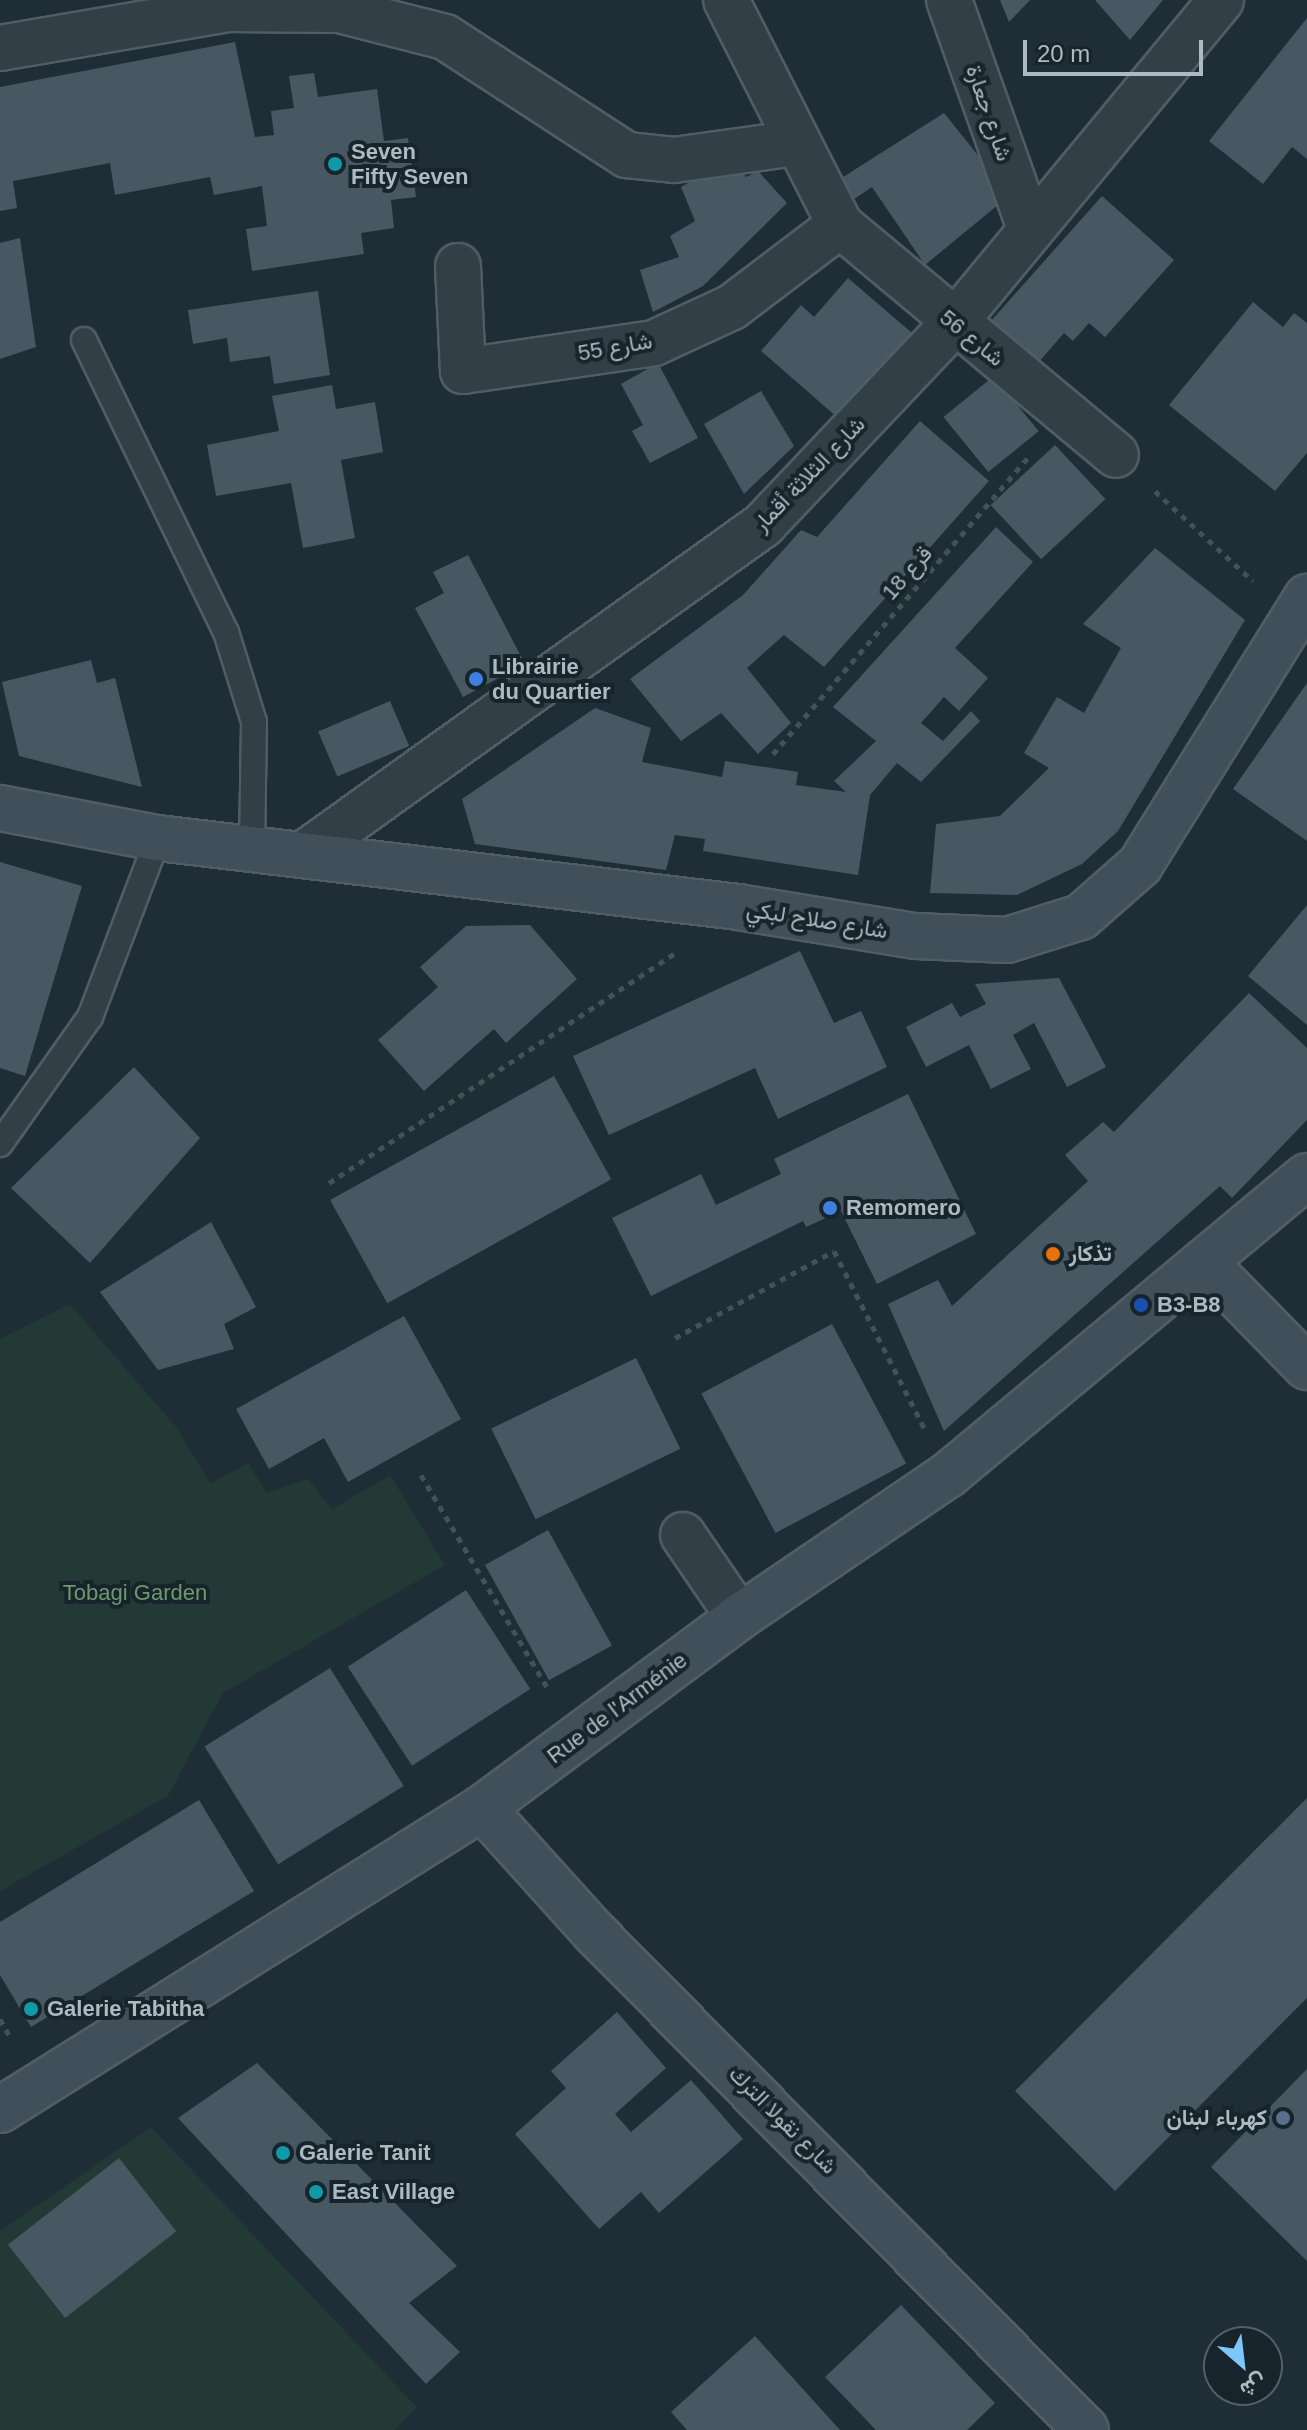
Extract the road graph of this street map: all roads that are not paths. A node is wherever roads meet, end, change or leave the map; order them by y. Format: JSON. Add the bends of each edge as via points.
{"nodes":[{"id":1,"x":726,"y":0,"type":"edge"},
{"id":2,"x":949,"y":0,"type":"edge"},
{"id":3,"x":1221,"y":0,"type":"edge"},
{"id":4,"x":339,"y":5,"type":"edge"},
{"id":5,"x":0,"y":48,"type":"edge"},
{"id":6,"x":796,"y":143,"type":"junction"},
{"id":7,"x":840,"y":225,"type":"junction"},
{"id":8,"x":1029,"y":226,"type":"junction"},
{"id":9,"x":458,"y":266,"type":"dead end"},
{"id":10,"x":954,"y":323,"type":"junction"},
{"id":11,"x":84,"y":340,"type":"dead end"},
{"id":12,"x":1116,"y":455,"type":"road end"},
{"id":13,"x":1300,"y":608,"type":"edge"},
{"id":14,"x":0,"y":808,"type":"edge"},
{"id":15,"x":158,"y":838,"type":"junction"},
{"id":16,"x":252,"y":846,"type":"junction"},
{"id":17,"x":308,"y":851,"type":"junction"},
{"id":18,"x":0,"y":1144,"type":"edge"},
{"id":19,"x":1307,"y":1176,"type":"edge"},
{"id":20,"x":1204,"y":1262,"type":"junction"},
{"id":21,"x":1307,"y":1367,"type":"edge"},
{"id":22,"x":683,"y":1535,"type":"dead end"},
{"id":23,"x":739,"y":1617,"type":"junction"},
{"id":24,"x":482,"y":1808,"type":"junction"},
{"id":25,"x":0,"y":2110,"type":"edge"},
{"id":26,"x":1086,"y":2430,"type":"edge"}],
"edges":[{"from":1,"to":6,"type":"street","name":"شارع 56"},
{"from":2,"to":8,"type":"street","name":"شارع جعارة"},
{"from":3,"to":8,"type":"street","name":"شارع الثلاثة أقمار"},
{"from":4,"to":5,"type":"street","via":[[227,9]]},
{"from":4,"to":6,"type":"street","via":[[445,37],[627,155],[674,160]]},
{"from":6,"to":7,"type":"street","name":"شارع 56"},
{"from":7,"to":9,"type":"street","name":"شارع 55","via":[[732,307],[654,343],[463,371]]},
{"from":7,"to":10,"type":"street","name":"شارع 56"},
{"from":8,"to":10,"type":"street","name":"شارع الثلاثة أقمار"},
{"from":10,"to":12,"type":"street","name":"شارع 56"},
{"from":10,"to":17,"type":"street","name":"شارع الثلاثة أقمار","via":[[763,525]]},
{"from":11,"to":16,"type":"lane","via":[[226,632],[254,722]]},
{"from":13,"to":17,"type":"street","name":"شارع صلاح لبكي","via":[[1140,865],[1081,917],[1045,932],[969,941]]},
{"from":14,"to":15,"type":"street","name":"شارع صلاح لبكي"},
{"from":15,"to":16,"type":"street","name":"شارع صلاح لبكي"},
{"from":15,"to":18,"type":"lane","via":[[90,1017]]},
{"from":16,"to":17,"type":"street","name":"شارع صلاح لبكي"},
{"from":19,"to":20,"type":"street","name":"Rue de l'Arménie"},
{"from":20,"to":21,"type":"street"},
{"from":20,"to":23,"type":"street","name":"Rue de l'Arménie","via":[[948,1475]]},
{"from":22,"to":23,"type":"street"},
{"from":23,"to":24,"type":"street","name":"Rue de l'Arménie"},
{"from":24,"to":25,"type":"street","name":"Rue de l'Arménie"},
{"from":24,"to":26,"type":"street","name":"شارع نقولا الترك","via":[[596,1934]]}]}
